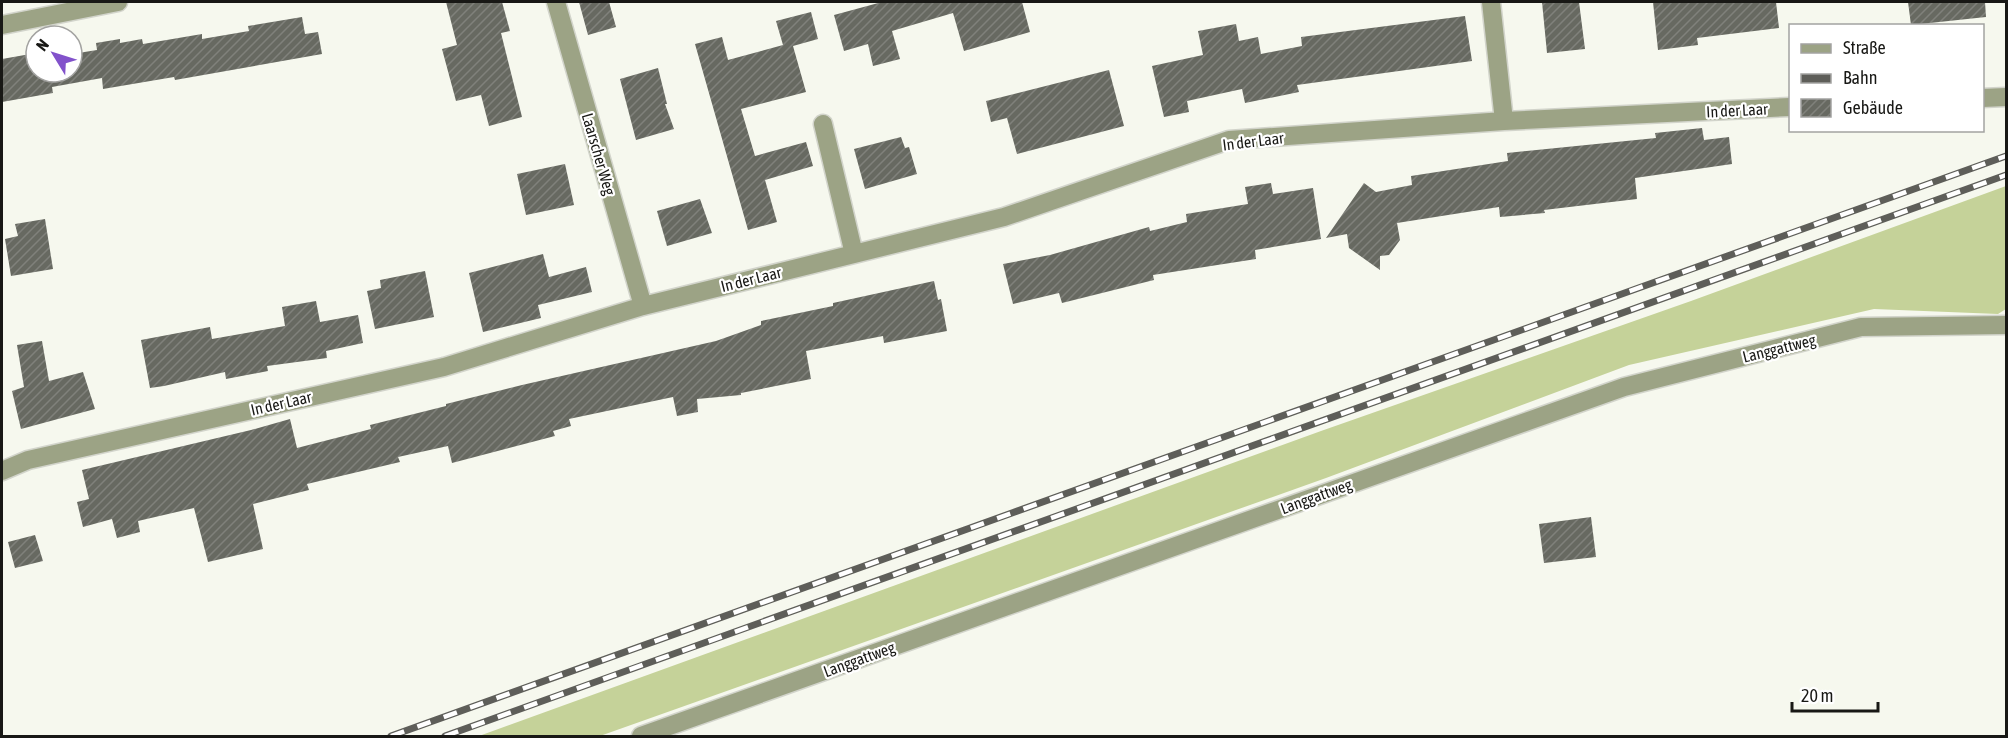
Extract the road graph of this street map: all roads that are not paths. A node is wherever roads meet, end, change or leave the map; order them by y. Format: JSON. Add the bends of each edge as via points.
{"nodes":[{"id":1,"x":118,"y":2,"type":"edge"},
{"id":2,"x":556,"y":2,"type":"edge"},
{"id":3,"x":1491,"y":2,"type":"edge"},
{"id":4,"x":2,"y":25,"type":"edge"},
{"id":5,"x":2007,"y":97,"type":"edge"},
{"id":6,"x":1984,"y":98,"type":"edge"},
{"id":7,"x":1789,"y":107,"type":"edge"},
{"id":8,"x":1504,"y":121,"type":"junction"},
{"id":9,"x":823,"y":124,"type":"dead end"},
{"id":10,"x":854,"y":254,"type":"junction"},
{"id":11,"x":643,"y":306,"type":"junction"},
{"id":12,"x":2007,"y":325,"type":"edge"},
{"id":13,"x":2,"y":471,"type":"edge"},
{"id":14,"x":641,"y":736,"type":"edge"}],
"edges":[{"from":1,"to":4,"type":"street"},
{"from":2,"to":11,"type":"street","name":"Laarscher Weg"},
{"from":3,"to":8,"type":"street"},
{"from":5,"to":6,"type":"street"},
{"from":7,"to":8,"type":"street","name":"In der Laar"},
{"from":8,"to":10,"type":"street","name":"In der Laar","via":[[1229,140],[1004,217]]},
{"from":9,"to":10,"type":"street"},
{"from":10,"to":11,"type":"street","name":"In der Laar"},
{"from":11,"to":13,"type":"street","name":"In der Laar","via":[[444,367],[28,460]]},
{"from":12,"to":14,"type":"street","name":"Langgattweg","via":[[1861,327],[1624,387]]}]}
